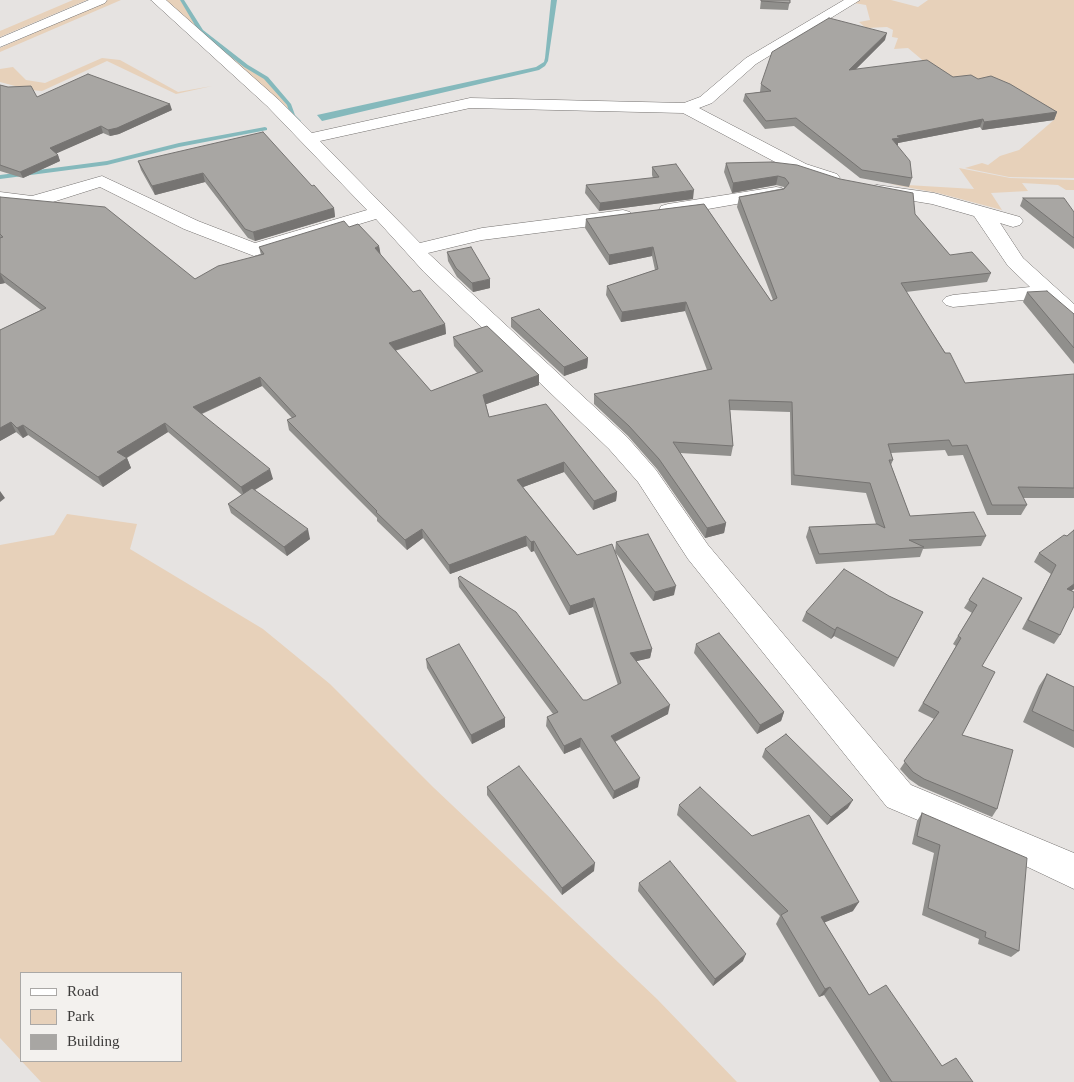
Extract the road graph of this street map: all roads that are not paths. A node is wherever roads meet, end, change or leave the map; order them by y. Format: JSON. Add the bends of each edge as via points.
{"nodes":[{"id":1,"x":100,"y":0,"type":"edge"},
{"id":2,"x":158,"y":0,"type":"edge"},
{"id":3,"x":853,"y":0,"type":"edge"},
{"id":4,"x":0,"y":42,"type":"edge"},
{"id":5,"x":686,"y":108,"type":"junction"},
{"id":6,"x":308,"y":139,"type":"junction"},
{"id":7,"x":776,"y":192,"type":"edge"},
{"id":8,"x":0,"y":198,"type":"edge"},
{"id":9,"x":379,"y":212,"type":"junction"},
{"id":10,"x":981,"y":212,"type":"junction"},
{"id":11,"x":1013,"y":221,"type":"dead end"},
{"id":12,"x":415,"y":250,"type":"junction"},
{"id":13,"x":1050,"y":291,"type":"junction"},
{"id":14,"x":953,"y":300,"type":"dead end"},
{"id":15,"x":1074,"y":315,"type":"edge"},
{"id":16,"x":1074,"y":871,"type":"edge"}],
"edges":[{"from":1,"to":4,"type":"street"},
{"from":2,"to":6,"type":"street","via":[[255,86]]},
{"from":3,"to":5,"type":"street","via":[[751,61],[706,100]]},
{"from":5,"to":6,"type":"street","via":[[470,103]]},
{"from":5,"to":10,"type":"street","via":[[800,168],[855,185],[934,199]]},
{"from":6,"to":9,"type":"street"},
{"from":7,"to":12,"type":"street","via":[[482,234]]},
{"from":8,"to":9,"type":"street","via":[[34,202],[102,181],[192,225],[254,250]]},
{"from":9,"to":12,"type":"street"},
{"from":10,"to":11,"type":"street"},
{"from":10,"to":13,"type":"street","via":[[1015,262]]},
{"from":12,"to":16,"type":"street","via":[[483,319],[618,443],[647,476],[698,552],[898,796]]},
{"from":13,"to":14,"type":"street"},
{"from":13,"to":15,"type":"street"}]}
